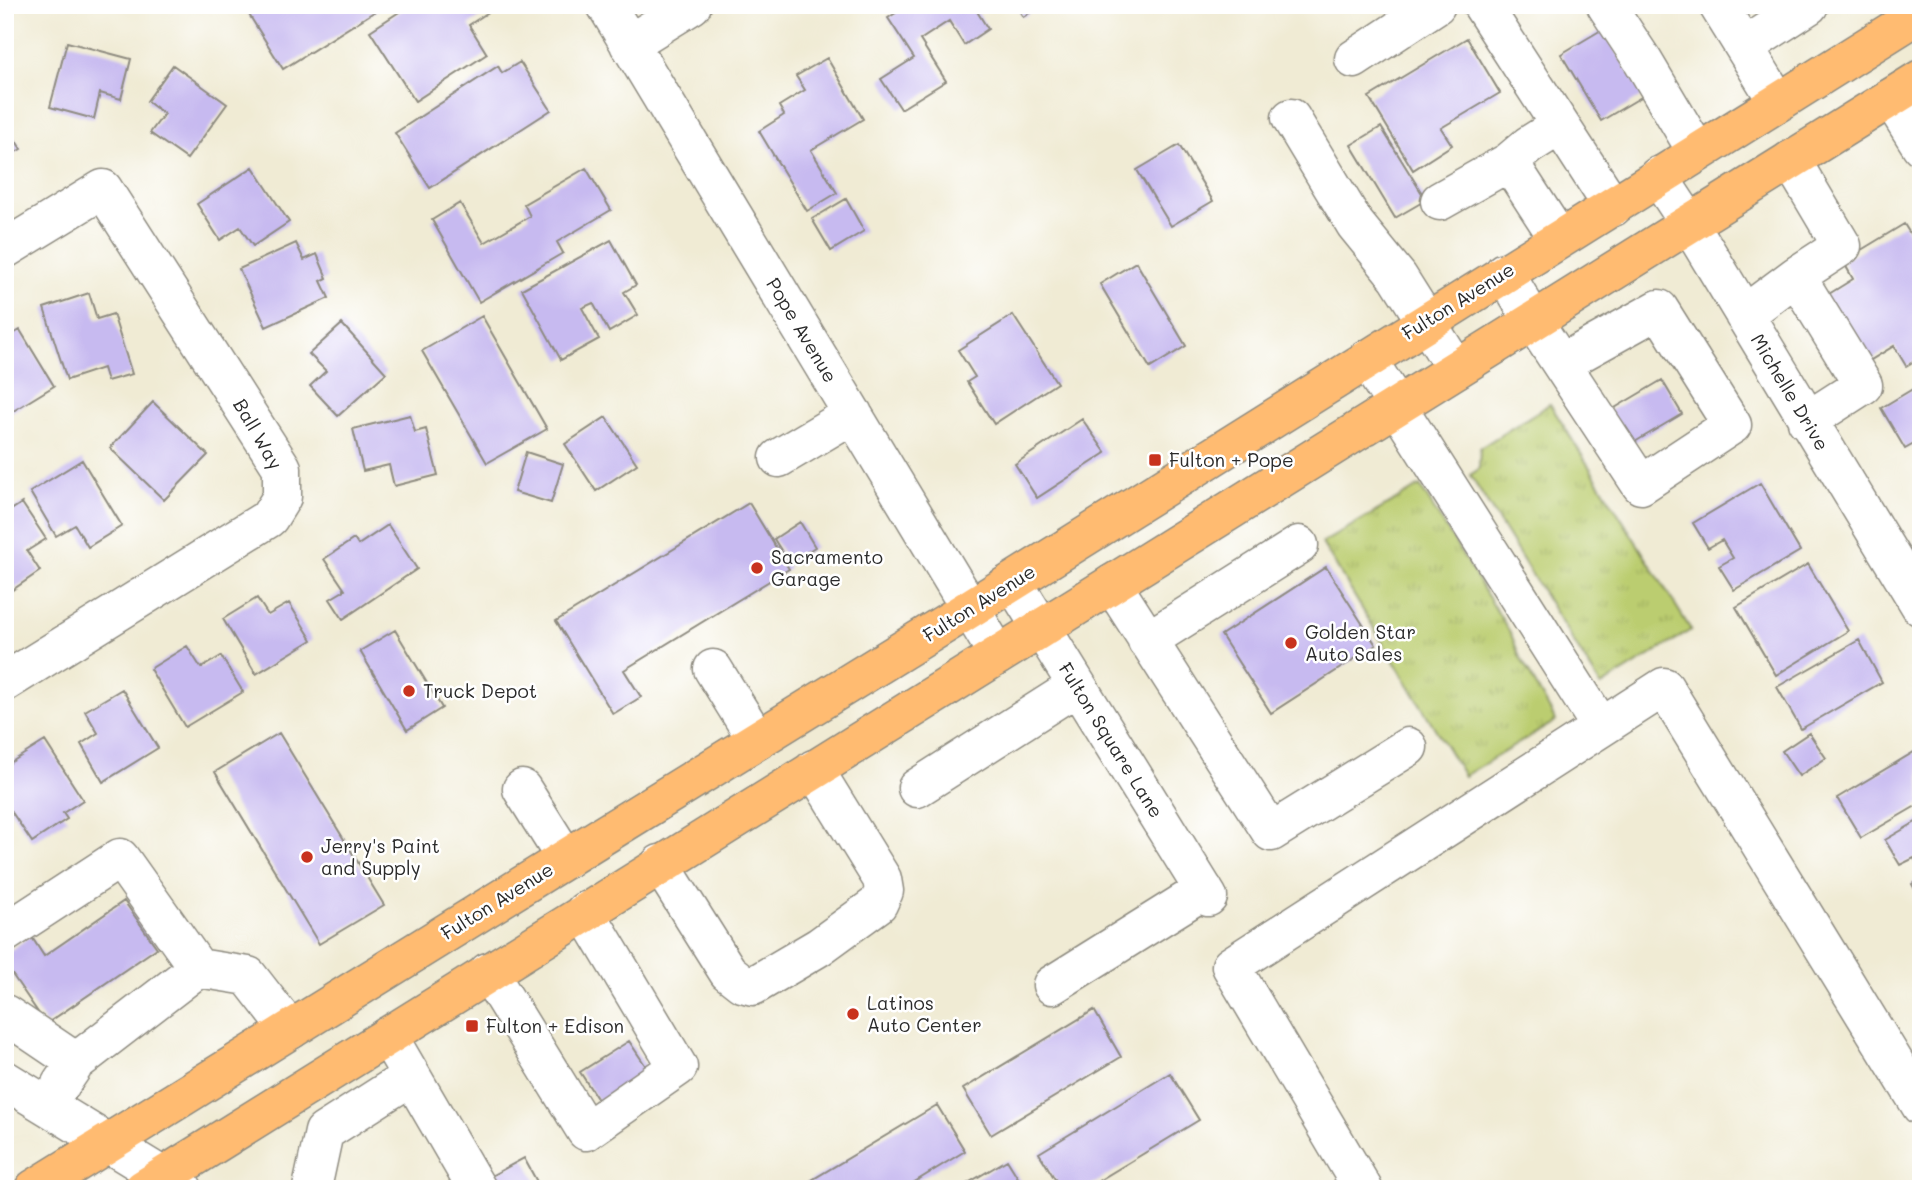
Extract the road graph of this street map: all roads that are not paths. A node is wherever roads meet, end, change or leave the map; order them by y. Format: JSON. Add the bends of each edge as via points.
{"nodes":[{"id":1,"x":606,"y":5,"type":"edge"},
{"id":2,"x":692,"y":5,"type":"edge"},
{"id":3,"x":1436,"y":5,"type":"edge"},
{"id":4,"x":1482,"y":5,"type":"edge"},
{"id":5,"x":1606,"y":5,"type":"edge"},
{"id":6,"x":1718,"y":5,"type":"edge"},
{"id":7,"x":1809,"y":5,"type":"edge"},
{"id":8,"x":1921,"y":13,"type":"edge"},
{"id":9,"x":629,"y":44,"type":"junction"},
{"id":10,"x":1744,"y":47,"type":"junction"},
{"id":11,"x":1354,"y":59,"type":"dead end"},
{"id":12,"x":1906,"y":88,"type":"edge"},
{"id":13,"x":1777,"y":102,"type":"junction"},
{"id":14,"x":1291,"y":118,"type":"dead end"},
{"id":15,"x":1559,"y":126,"type":"junction"},
{"id":16,"x":1921,"y":146,"type":"edge"},
{"id":17,"x":1697,"y":152,"type":"junction"},
{"id":18,"x":1791,"y":160,"type":"junction"},
{"id":19,"x":1510,"y":162,"type":"junction"},
{"id":20,"x":1658,"y":176,"type":"junction"},
{"id":21,"x":1440,"y":201,"type":"dead end"},
{"id":22,"x":1613,"y":207,"type":"junction"},
{"id":23,"x":1689,"y":223,"type":"junction"},
{"id":24,"x":1559,"y":239,"type":"junction"},
{"id":25,"x":5,"y":249,"type":"edge"},
{"id":26,"x":1504,"y":272,"type":"junction"},
{"id":27,"x":1796,"y":276,"type":"junction"},
{"id":28,"x":1744,"y":315,"type":"junction"},
{"id":29,"x":1427,"y":321,"type":"junction"},
{"id":30,"x":1533,"y":321,"type":"junction"},
{"id":31,"x":1367,"y":359,"type":"junction"},
{"id":32,"x":1562,"y":363,"type":"junction"},
{"id":33,"x":1456,"y":369,"type":"junction"},
{"id":34,"x":1395,"y":407,"type":"junction"},
{"id":35,"x":853,"y":414,"type":"junction"},
{"id":36,"x":1807,"y":421,"type":"junction"},
{"id":37,"x":779,"y":458,"type":"dead end"},
{"id":38,"x":1299,"y":545,"type":"dead end"},
{"id":39,"x":1013,"y":582,"type":"junction"},
{"id":40,"x":1112,"y":583,"type":"junction"},
{"id":41,"x":1921,"y":607,"type":"edge"},
{"id":42,"x":971,"y":608,"type":"junction"},
{"id":43,"x":1041,"y":628,"type":"junction"},
{"id":44,"x":1147,"y":641,"type":"junction"},
{"id":45,"x":998,"y":654,"type":"junction"},
{"id":46,"x":713,"y":669,"type":"dead end"},
{"id":47,"x":5,"y":682,"type":"edge"},
{"id":48,"x":1077,"y":686,"type":"junction"},
{"id":49,"x":1601,"y":727,"type":"junction"},
{"id":50,"x":757,"y":740,"type":"junction"},
{"id":51,"x":1408,"y":747,"type":"dead end"},
{"id":52,"x":814,"y":769,"type":"junction"},
{"id":53,"x":917,"y":788,"type":"dead end"},
{"id":54,"x":522,"y":789,"type":"dead end"},
{"id":55,"x":566,"y":859,"type":"junction"},
{"id":56,"x":660,"y":864,"type":"junction"},
{"id":57,"x":585,"y":911,"type":"junction"},
{"id":58,"x":5,"y":933,"type":"edge"},
{"id":59,"x":198,"y":968,"type":"junction"},
{"id":60,"x":488,"y":972,"type":"junction"},
{"id":61,"x":1052,"y":985,"type":"dead end"},
{"id":62,"x":5,"y":1014,"type":"edge"},
{"id":63,"x":290,"y":1030,"type":"junction"},
{"id":64,"x":387,"y":1036,"type":"junction"},
{"id":65,"x":76,"y":1062,"type":"junction"},
{"id":66,"x":410,"y":1077,"type":"junction"},
{"id":67,"x":5,"y":1080,"type":"edge"},
{"id":68,"x":46,"y":1106,"type":"junction"},
{"id":69,"x":1921,"y":1106,"type":"edge"},
{"id":70,"x":107,"y":1143,"type":"junction"},
{"id":71,"x":163,"y":1185,"type":"edge"},
{"id":72,"x":34,"y":1189,"type":"edge"},
{"id":73,"x":314,"y":1189,"type":"edge"},
{"id":74,"x":477,"y":1189,"type":"edge"},
{"id":75,"x":1363,"y":1189,"type":"edge"}],
"edges":[{"from":1,"to":9,"type":"street","name":"Pope Avenue"},
{"from":2,"to":9,"type":"street"},
{"from":3,"to":11,"type":"street"},
{"from":4,"to":15,"type":"street"},
{"from":5,"to":17,"type":"street"},
{"from":6,"to":10,"type":"street"},
{"from":7,"to":10,"type":"street"},
{"from":8,"to":13,"type":"main road","name":"Fulton Avenue"},
{"from":9,"to":35,"type":"street","name":"Pope Avenue"},
{"from":10,"to":13,"type":"street"},
{"from":12,"to":16,"type":"street"},
{"from":12,"to":18,"type":"main road"},
{"from":13,"to":17,"type":"main road","name":"Fulton Avenue"},
{"from":14,"to":29,"type":"street","via":[[1355,224]]},
{"from":15,"to":19,"type":"street"},
{"from":15,"to":22,"type":"street"},
{"from":17,"to":20,"type":"main road","name":"Fulton Avenue"},
{"from":18,"to":23,"type":"main road"},
{"from":18,"to":27,"type":"street","via":[[1842,246]]},
{"from":19,"to":21,"type":"street"},
{"from":19,"to":24,"type":"street"},
{"from":20,"to":22,"type":"main road","name":"Fulton Avenue"},
{"from":20,"to":23,"type":"street","name":"Michelle Drive"},
{"from":22,"to":24,"type":"main road","name":"Fulton Avenue"},
{"from":23,"to":28,"type":"street","name":"Michelle Drive"},
{"from":23,"to":30,"type":"main road"},
{"from":24,"to":26,"type":"main road","name":"Fulton Avenue"},
{"from":25,"to":47,"type":"street","name":"Ball Way","via":[[103,189],[282,468],[282,497],[269,518]]},
{"from":26,"to":29,"type":"main road","name":"Fulton Avenue"},
{"from":26,"to":30,"type":"street"},
{"from":27,"to":28,"type":"street"},
{"from":27,"to":36,"type":"street","via":[[1863,385]]},
{"from":28,"to":36,"type":"street","name":"Michelle Drive"},
{"from":29,"to":31,"type":"main road","name":"Fulton Avenue"},
{"from":29,"to":33,"type":"street"},
{"from":30,"to":32,"type":"street"},
{"from":30,"to":33,"type":"main road"},
{"from":31,"to":34,"type":"street"},
{"from":31,"to":39,"type":"main road","name":"Fulton Avenue"},
{"from":32,"to":32,"type":"street","via":[[1659,309],[1732,425],[1641,485]]},
{"from":33,"to":34,"type":"main road"},
{"from":34,"to":40,"type":"main road"},
{"from":34,"to":49,"type":"street"},
{"from":35,"to":37,"type":"street"},
{"from":35,"to":42,"type":"street","name":"Pope Avenue"},
{"from":36,"to":41,"type":"street","name":"Michelle Drive"},
{"from":38,"to":44,"type":"street"},
{"from":39,"to":42,"type":"main road","name":"Fulton Avenue"},
{"from":39,"to":43,"type":"street","name":"Fulton Square Lane"},
{"from":40,"to":43,"type":"main road"},
{"from":40,"to":44,"type":"street"},
{"from":42,"to":45,"type":"street","name":"Pope Avenue"},
{"from":42,"to":50,"type":"main road","name":"Fulton Avenue"},
{"from":43,"to":45,"type":"main road"},
{"from":43,"to":48,"type":"street","name":"Fulton Square Lane"},
{"from":44,"to":51,"type":"street","via":[[1271,831]]},
{"from":45,"to":52,"type":"main road"},
{"from":46,"to":50,"type":"street"},
{"from":48,"to":53,"type":"street"},
{"from":48,"to":61,"type":"street","name":"Fulton Square Lane","via":[[1206,893]]},
{"from":49,"to":69,"type":"street","via":[[1664,687]]},
{"from":49,"to":75,"type":"street","via":[[1231,965]]},
{"from":50,"to":55,"type":"main road","name":"Fulton Avenue"},
{"from":52,"to":56,"type":"main road"},
{"from":52,"to":56,"type":"street","via":[[882,879],[884,891],[878,904],[819,947],[754,986],[742,984],[727,972]]},
{"from":54,"to":55,"type":"street"},
{"from":55,"to":63,"type":"main road","name":"Fulton Avenue"},
{"from":56,"to":57,"type":"main road"},
{"from":57,"to":60,"type":"main road"},
{"from":57,"to":60,"type":"street","via":[[678,1067],[586,1131]]},
{"from":58,"to":59,"type":"street","via":[[120,858]]},
{"from":59,"to":63,"type":"street","via":[[248,976]]},
{"from":59,"to":65,"type":"street"},
{"from":60,"to":64,"type":"main road"},
{"from":62,"to":65,"type":"street"},
{"from":63,"to":70,"type":"main road","name":"Fulton Avenue"},
{"from":64,"to":66,"type":"street"},
{"from":64,"to":71,"type":"main road"},
{"from":65,"to":68,"type":"street"},
{"from":66,"to":73,"type":"street","via":[[324,1132]]},
{"from":66,"to":74,"type":"street"},
{"from":67,"to":68,"type":"street"},
{"from":68,"to":70,"type":"street"},
{"from":70,"to":71,"type":"street"},
{"from":70,"to":72,"type":"main road","name":"Fulton Avenue"}]}
